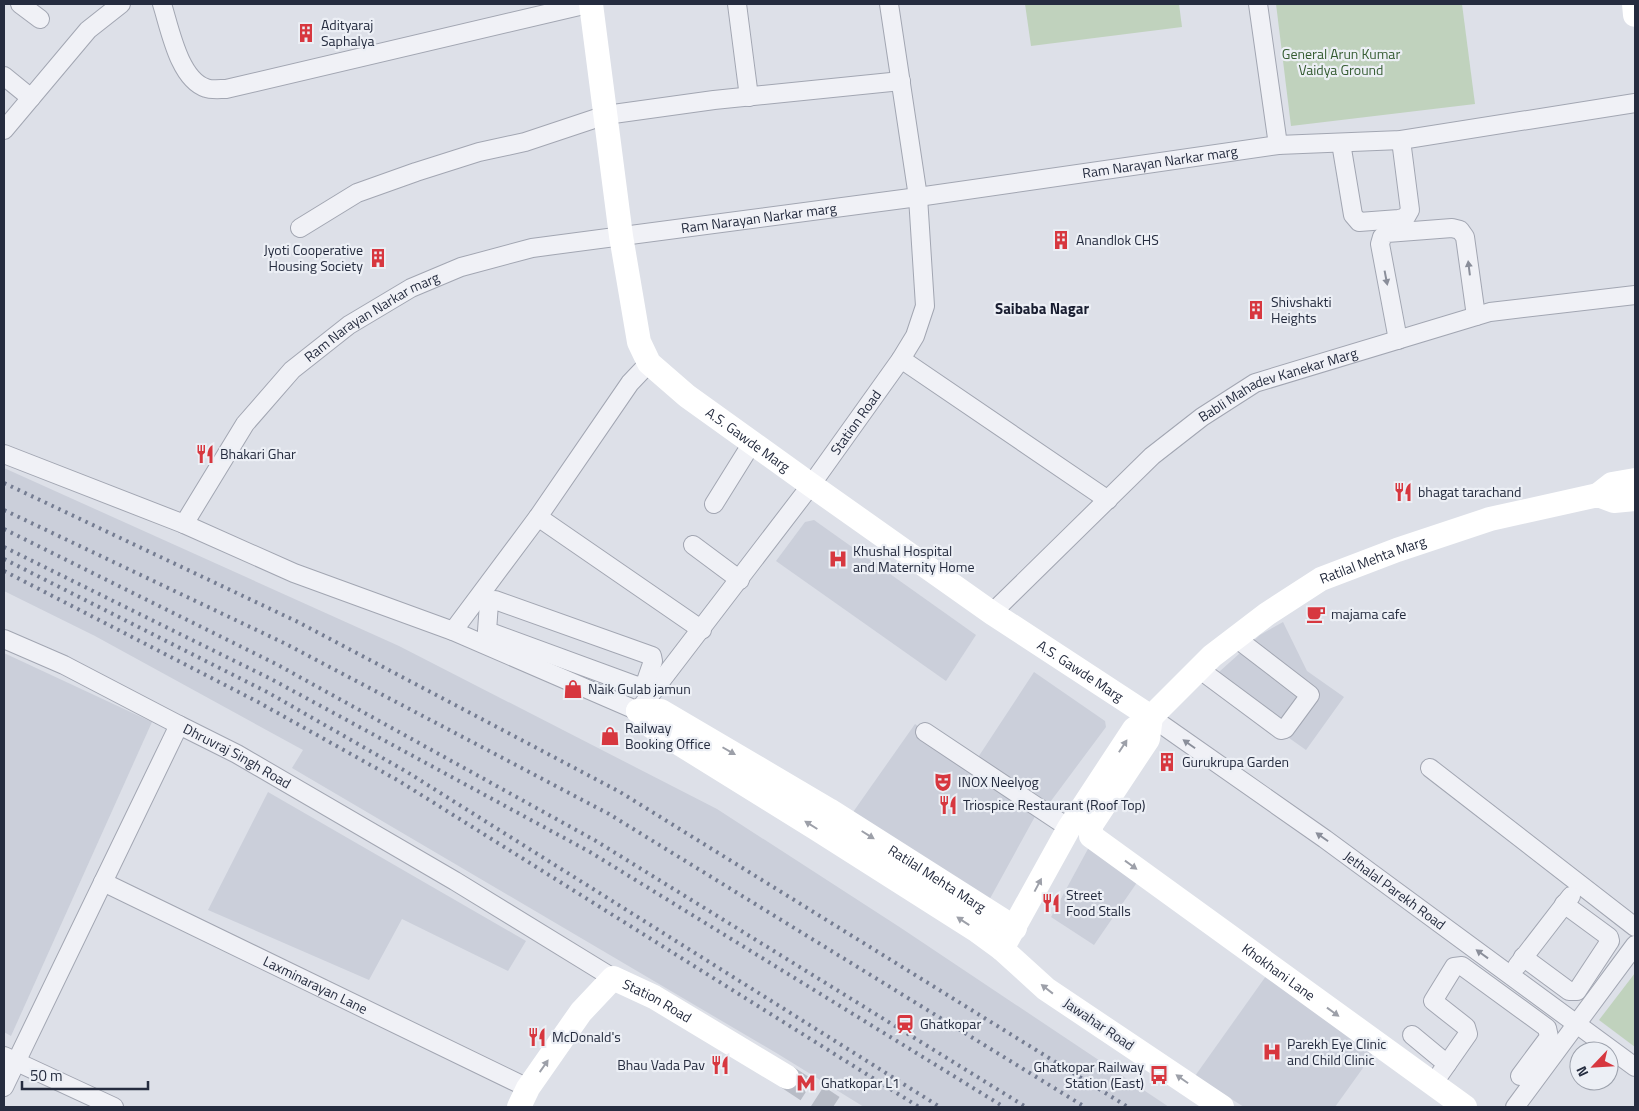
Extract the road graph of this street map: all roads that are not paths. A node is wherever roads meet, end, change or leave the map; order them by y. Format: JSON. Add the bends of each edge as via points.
{"nodes":[{"id":1,"x":20,"y":4,"type":"edge"},
{"id":2,"x":121,"y":4,"type":"edge"},
{"id":3,"x":162,"y":4,"type":"edge"},
{"id":4,"x":589,"y":4,"type":"edge"},
{"id":5,"x":737,"y":4,"type":"edge"},
{"id":6,"x":890,"y":4,"type":"edge"},
{"id":7,"x":1258,"y":4,"type":"edge"},
{"id":8,"x":1634,"y":4,"type":"edge"},
{"id":9,"x":1635,"y":15,"type":"edge"},
{"id":10,"x":40,"y":19,"type":"dead end"},
{"id":11,"x":4,"y":76,"type":"edge"},
{"id":12,"x":901,"y":81,"type":"junction"},
{"id":13,"x":749,"y":97,"type":"junction"},
{"id":14,"x":31,"y":98,"type":"junction"},
{"id":15,"x":1635,"y":103,"type":"edge"},
{"id":16,"x":606,"y":115,"type":"junction"},
{"id":17,"x":4,"y":130,"type":"edge"},
{"id":18,"x":1278,"y":145,"type":"junction"},
{"id":19,"x":1402,"y":145,"type":"junction"},
{"id":20,"x":1341,"y":149,"type":"junction"},
{"id":21,"x":918,"y":197,"type":"junction"},
{"id":22,"x":300,"y":228,"type":"dead end"},
{"id":23,"x":620,"y":236,"type":"junction"},
{"id":24,"x":1635,"y":295,"type":"edge"},
{"id":25,"x":1476,"y":316,"type":"junction"},
{"id":26,"x":1398,"y":340,"type":"junction"},
{"id":27,"x":901,"y":359,"type":"junction"},
{"id":28,"x":649,"y":363,"type":"junction"},
{"id":29,"x":752,"y":443,"type":"junction"},
{"id":30,"x":4,"y":454,"type":"edge"},
{"id":31,"x":1635,"y":480,"type":"edge"},
{"id":32,"x":811,"y":485,"type":"junction"},
{"id":33,"x":1598,"y":495,"type":"junction"},
{"id":34,"x":1635,"y":499,"type":"edge"},
{"id":35,"x":1108,"y":500,"type":"junction"},
{"id":36,"x":714,"y":504,"type":"dead end"},
{"id":37,"x":538,"y":517,"type":"junction"},
{"id":38,"x":184,"y":524,"type":"junction"},
{"id":39,"x":693,"y":545,"type":"dead end"},
{"id":40,"x":740,"y":580,"type":"junction"},
{"id":41,"x":992,"y":613,"type":"junction"},
{"id":42,"x":702,"y":630,"type":"junction"},
{"id":43,"x":453,"y":631,"type":"junction"},
{"id":44,"x":1236,"y":638,"type":"junction"},
{"id":45,"x":4,"y":639,"type":"edge"},
{"id":46,"x":1199,"y":669,"type":"junction"},
{"id":47,"x":621,"y":680,"type":"junction"},
{"id":48,"x":653,"y":682,"type":"junction"},
{"id":49,"x":614,"y":700,"type":"junction"},
{"id":50,"x":638,"y":711,"type":"junction"},
{"id":51,"x":1151,"y":717,"type":"junction"},
{"id":52,"x":179,"y":725,"type":"junction"},
{"id":53,"x":925,"y":732,"type":"dead end"},
{"id":54,"x":1430,"y":768,"type":"dead end"},
{"id":55,"x":1069,"y":828,"type":"junction"},
{"id":56,"x":103,"y":882,"type":"junction"},
{"id":57,"x":1580,"y":884,"type":"junction"},
{"id":58,"x":1564,"y":904,"type":"junction"},
{"id":59,"x":1635,"y":926,"type":"edge"},
{"id":60,"x":1015,"y":928,"type":"junction"},
{"id":61,"x":1635,"y":945,"type":"edge"},
{"id":62,"x":1002,"y":950,"type":"junction"},
{"id":63,"x":1524,"y":957,"type":"junction"},
{"id":64,"x":1592,"y":969,"type":"junction"},
{"id":65,"x":1510,"y":974,"type":"junction"},
{"id":66,"x":613,"y":978,"type":"junction"},
{"id":67,"x":1609,"y":981,"type":"junction"},
{"id":68,"x":1532,"y":991,"type":"junction"},
{"id":69,"x":1520,"y":1008,"type":"junction"},
{"id":70,"x":1577,"y":1024,"type":"junction"},
{"id":71,"x":1412,"y":1035,"type":"dead end"},
{"id":72,"x":10,"y":1059,"type":"edge"},
{"id":73,"x":1447,"y":1064,"type":"junction"},
{"id":74,"x":1537,"y":1065,"type":"junction"},
{"id":75,"x":1635,"y":1067,"type":"edge"},
{"id":76,"x":1520,"y":1076,"type":"dead end"},
{"id":77,"x":787,"y":1077,"type":"tunnel mouth"},
{"id":78,"x":1433,"y":1084,"type":"junction"},
{"id":79,"x":4,"y":1087,"type":"edge"},
{"id":80,"x":523,"y":1098,"type":"edge"},
{"id":81,"x":114,"y":1107,"type":"edge"},
{"id":82,"x":1222,"y":1107,"type":"edge"},
{"id":83,"x":1465,"y":1107,"type":"edge"},
{"id":84,"x":1515,"y":1107,"type":"edge"}],
"edges":[{"from":1,"to":10,"type":"street"},
{"from":2,"to":14,"type":"street","via":[[88,30]]},
{"from":3,"to":4,"type":"street","via":[[183,67],[194,81],[207,89],[226,89]]},
{"from":4,"to":16,"type":"street","name":"A.S. Gawde Marg"},
{"from":5,"to":13,"type":"street"},
{"from":6,"to":12,"type":"street","name":"Station Road"},
{"from":7,"to":18,"type":"street"},
{"from":8,"to":9,"type":"street"},
{"from":11,"to":14,"type":"street"},
{"from":12,"to":13,"type":"street"},
{"from":12,"to":21,"type":"street","name":"Station Road"},
{"from":13,"to":16,"type":"street"},
{"from":14,"to":17,"type":"street"},
{"from":15,"to":19,"type":"street","name":"Ram Narayan Narkar marg"},
{"from":16,"to":22,"type":"street","via":[[525,142],[470,154],[365,190]]},
{"from":16,"to":23,"type":"street","name":"A.S. Gawde Marg"},
{"from":18,"to":20,"type":"street","name":"Ram Narayan Narkar marg"},
{"from":18,"to":21,"type":"street","name":"Ram Narayan Narkar marg"},
{"from":19,"to":20,"type":"street","name":"Ram Narayan Narkar marg"},
{"from":19,"to":20,"type":"street","via":[[1410,210],[1406,217],[1400,219],[1359,222],[1355,220],[1349,199]]},
{"from":21,"to":23,"type":"street","name":"Ram Narayan Narkar marg"},
{"from":21,"to":27,"type":"street","name":"Station Road","via":[[925,306],[915,336]]},
{"from":23,"to":28,"type":"street","name":"A.S. Gawde Marg","via":[[639,342]]},
{"from":23,"to":38,"type":"street","name":"Ram Narayan Narkar marg","via":[[532,248],[461,267],[411,288],[349,325],[292,370],[245,424]]},
{"from":24,"to":25,"type":"street","name":"Babli Mahadev Kanekar Marg"},
{"from":25,"to":26,"type":"street","name":"Babli Mahadev Kanekar Marg"},
{"from":25,"to":26,"type":"street","one_way":true,"via":[[1465,237],[1460,230],[1387,233],[1382,236],[1380,244]]},
{"from":26,"to":35,"type":"street","name":"Babli Mahadev Kanekar Marg","via":[[1255,383],[1202,417],[1152,456]]},
{"from":27,"to":32,"type":"street","name":"Station Road"},
{"from":27,"to":35,"type":"street"},
{"from":28,"to":29,"type":"street","name":"A.S. Gawde Marg","via":[[687,396]]},
{"from":28,"to":37,"type":"street","via":[[630,383]]},
{"from":29,"to":32,"type":"street","name":"A.S. Gawde Marg"},
{"from":29,"to":36,"type":"street"},
{"from":30,"to":38,"type":"street"},
{"from":31,"to":33,"type":"street","via":[[1612,484]]},
{"from":32,"to":40,"type":"street","name":"Station Road"},
{"from":32,"to":41,"type":"street","name":"A.S. Gawde Marg"},
{"from":33,"to":34,"type":"street","name":"Ratilal Mehta Marg","via":[[1614,502]]},
{"from":33,"to":44,"type":"street","name":"Ratilal Mehta Marg","via":[[1490,519],[1355,566],[1321,580]]},
{"from":35,"to":41,"type":"street","name":"Babli Mahadev Kanekar Marg"},
{"from":37,"to":42,"type":"street"},
{"from":37,"to":43,"type":"street"},
{"from":38,"to":43,"type":"street","via":[[294,573]]},
{"from":39,"to":40,"type":"street"},
{"from":40,"to":42,"type":"street","name":"Station Road"},
{"from":41,"to":51,"type":"street","name":"A.S. Gawde Marg"},
{"from":42,"to":48,"type":"street","name":"Station Road"},
{"from":43,"to":49,"type":"street"},
{"from":44,"to":46,"type":"street","name":"Ratilal Mehta Marg"},
{"from":44,"to":46,"type":"street","via":[[1310,695],[1285,729],[1281,730]]},
{"from":45,"to":52,"type":"street","via":[[64,665]]},
{"from":46,"to":51,"type":"street","name":"Ratilal Mehta Marg"},
{"from":47,"to":48,"type":"street","via":[[640,687]]},
{"from":47,"to":48,"type":"street","via":[[487,631],[489,603],[496,600],[649,655],[654,661]]},
{"from":47,"to":49,"type":"street"},
{"from":48,"to":50,"type":"street","name":"Station Road"},
{"from":49,"to":50,"type":"street"},
{"from":50,"to":60,"type":"street","name":"Ratilal Mehta Marg","one_way":true,"via":[[661,711],[829,810]]},
{"from":62,"to":50,"type":"street","name":"Jawahar Road","one_way":true,"via":[[817,828],[651,726]]},
{"from":55,"to":51,"type":"street","name":"Ratilal Mehta Marg","one_way":true,"via":[[1134,729]]},
{"from":65,"to":51,"type":"street","name":"Jethalal Parekh Road","one_way":true},
{"from":51,"to":78,"type":"street","name":"Khokhani Lane","one_way":true,"via":[[1148,739],[1090,825],[1092,836]]},
{"from":52,"to":56,"type":"street","name":"Dhruvraj Singh Road"},
{"from":52,"to":66,"type":"street","name":"Dhruvraj Singh Road","via":[[237,754],[447,876]]},
{"from":53,"to":55,"type":"street"},
{"from":54,"to":57,"type":"street"},
{"from":60,"to":55,"type":"street","name":"Ratilal Mehta Marg","one_way":true},
{"from":56,"to":72,"type":"street","name":"Dhruvraj Singh Road"},
{"from":56,"to":80,"type":"street","name":"Laxminarayan Lane"},
{"from":57,"to":58,"type":"street"},
{"from":57,"to":59,"type":"street"},
{"from":58,"to":63,"type":"street"},
{"from":58,"to":64,"type":"street","via":[[1609,937],[1610,945]]},
{"from":60,"to":62,"type":"street"},
{"from":61,"to":67,"type":"street"},
{"from":82,"to":62,"type":"street","name":"Jawahar Road","one_way":true,"via":[[1046,989]]},
{"from":63,"to":64,"type":"street","via":[[1573,992]]},
{"from":63,"to":65,"type":"street"},
{"from":64,"to":67,"type":"street"},
{"from":65,"to":68,"type":"street","name":"Jethalal Parekh Road"},
{"from":66,"to":77,"type":"street","name":"Station Road","via":[[654,997]]},
{"from":80,"to":66,"type":"street","name":"Station Road","one_way":true,"via":[[581,1012]]},
{"from":67,"to":70,"type":"street"},
{"from":68,"to":69,"type":"street"},
{"from":68,"to":70,"type":"street","name":"Jethalal Parekh Road"},
{"from":69,"to":73,"type":"street","via":[[1462,966],[1454,967],[1433,1001],[1466,1027],[1468,1034]]},
{"from":69,"to":74,"type":"street","via":[[1549,1032]]},
{"from":70,"to":74,"type":"street"},
{"from":70,"to":75,"type":"street","name":"Jethalal Parekh Road"},
{"from":71,"to":73,"type":"street"},
{"from":72,"to":79,"type":"street","name":"Dhruvraj Singh Road"},
{"from":72,"to":81,"type":"street"},
{"from":73,"to":78,"type":"street"},
{"from":74,"to":76,"type":"street"},
{"from":74,"to":84,"type":"street"},
{"from":78,"to":83,"type":"street","name":"Khokhani Lane"}]}
